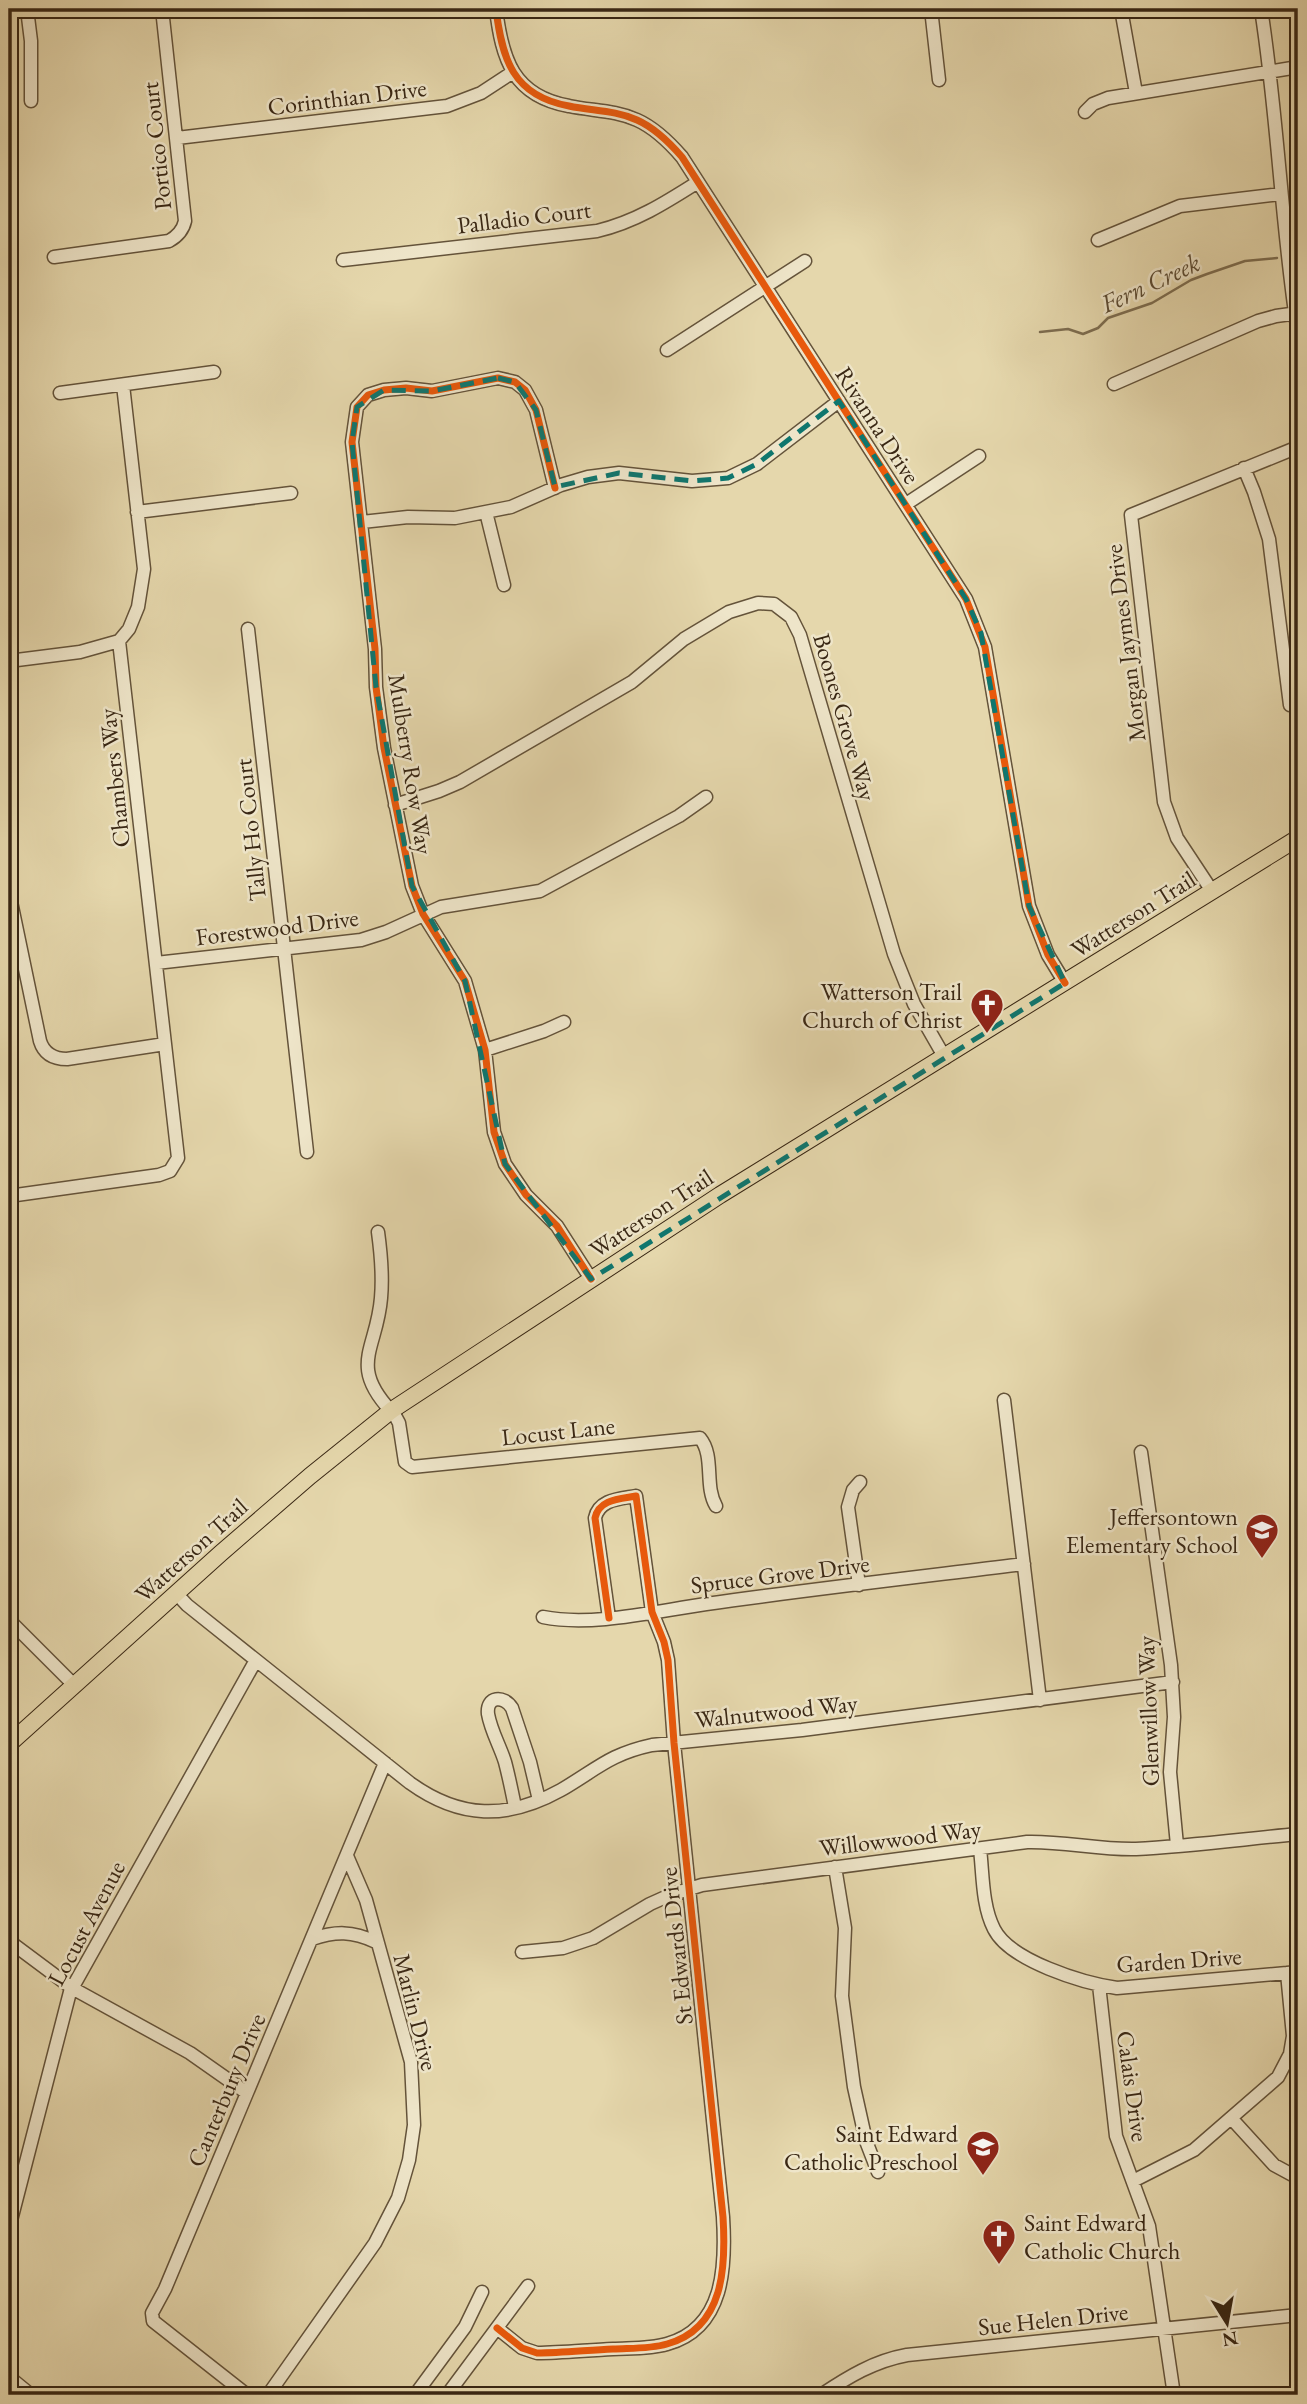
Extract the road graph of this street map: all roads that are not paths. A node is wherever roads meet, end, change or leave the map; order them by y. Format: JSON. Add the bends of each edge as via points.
{"nodes":[{"id":1,"x":27,"y":9,"type":"edge"},
{"id":2,"x":163,"y":9,"type":"edge"},
{"id":3,"x":496,"y":9,"type":"edge"},
{"id":4,"x":931,"y":9,"type":"edge"},
{"id":5,"x":1121,"y":9,"type":"edge"},
{"id":6,"x":1261,"y":9,"type":"edge"},
{"id":7,"x":1298,"y":67,"type":"edge"},
{"id":8,"x":513,"y":72,"type":"junction"},
{"id":9,"x":1269,"y":72,"type":"junction"},
{"id":10,"x":939,"y":80,"type":"dead end"},
{"id":11,"x":1136,"y":93,"type":"junction"},
{"id":12,"x":31,"y":101,"type":"dead end"},
{"id":13,"x":1085,"y":112,"type":"dead end"},
{"id":14,"x":177,"y":138,"type":"junction"},
{"id":15,"x":698,"y":181,"type":"junction"},
{"id":16,"x":1281,"y":194,"type":"junction"},
{"id":17,"x":1098,"y":240,"type":"dead end"},
{"id":18,"x":54,"y":257,"type":"dead end"},
{"id":19,"x":343,"y":260,"type":"dead end"},
{"id":20,"x":805,"y":261,"type":"dead end"},
{"id":21,"x":765,"y":286,"type":"junction"},
{"id":22,"x":1297,"y":313,"type":"edge"},
{"id":23,"x":1298,"y":333,"type":"edge"},
{"id":24,"x":667,"y":350,"type":"dead end"},
{"id":25,"x":214,"y":372,"type":"dead end"},
{"id":26,"x":1114,"y":384,"type":"dead end"},
{"id":27,"x":123,"y":385,"type":"junction"},
{"id":28,"x":60,"y":393,"type":"dead end"},
{"id":29,"x":839,"y":401,"type":"junction"},
{"id":30,"x":1298,"y":447,"type":"edge"},
{"id":31,"x":979,"y":456,"type":"dead end"},
{"id":32,"x":1244,"y":468,"type":"junction"},
{"id":33,"x":555,"y":488,"type":"junction"},
{"id":34,"x":291,"y":493,"type":"dead end"},
{"id":35,"x":906,"y":504,"type":"junction"},
{"id":36,"x":137,"y":512,"type":"junction"},
{"id":37,"x":486,"y":512,"type":"junction"},
{"id":38,"x":362,"y":522,"type":"junction"},
{"id":39,"x":504,"y":585,"type":"dead end"},
{"id":40,"x":248,"y":629,"type":"dead end"},
{"id":41,"x":119,"y":641,"type":"junction"},
{"id":42,"x":9,"y":661,"type":"edge"},
{"id":43,"x":1290,"y":705,"type":"dead end"},
{"id":44,"x":706,"y":797,"type":"dead end"},
{"id":45,"x":395,"y":805,"type":"junction"},
{"id":46,"x":1298,"y":838,"type":"edge"},
{"id":47,"x":1212,"y":891,"type":"junction"},
{"id":48,"x":9,"y":892,"type":"edge"},
{"id":49,"x":423,"y":914,"type":"junction"},
{"id":50,"x":285,"y":949,"type":"junction"},
{"id":51,"x":156,"y":963,"type":"junction"},
{"id":52,"x":1065,"y":983,"type":"junction"},
{"id":53,"x":564,"y":1022,"type":"dead end"},
{"id":54,"x":165,"y":1044,"type":"junction"},
{"id":55,"x":485,"y":1050,"type":"junction"},
{"id":56,"x":945,"y":1058,"type":"junction"},
{"id":57,"x":307,"y":1152,"type":"dead end"},
{"id":58,"x":9,"y":1196,"type":"edge"},
{"id":59,"x":378,"y":1232,"type":"dead end"},
{"id":60,"x":591,"y":1279,"type":"junction"},
{"id":61,"x":1004,"y":1400,"type":"dead end"},
{"id":62,"x":391,"y":1411,"type":"junction"},
{"id":63,"x":1141,"y":1452,"type":"dead end"},
{"id":64,"x":860,"y":1482,"type":"dead end"},
{"id":65,"x":716,"y":1506,"type":"dead end"},
{"id":66,"x":1024,"y":1564,"type":"junction"},
{"id":67,"x":859,"y":1585,"type":"junction"},
{"id":68,"x":177,"y":1593,"type":"junction"},
{"id":69,"x":652,"y":1612,"type":"junction"},
{"id":70,"x":542,"y":1617,"type":"dead end"},
{"id":71,"x":609,"y":1618,"type":"junction"},
{"id":72,"x":9,"y":1620,"type":"edge"},
{"id":73,"x":256,"y":1660,"type":"junction"},
{"id":74,"x":1173,"y":1682,"type":"junction"},
{"id":75,"x":75,"y":1686,"type":"junction"},
{"id":76,"x":1040,"y":1699,"type":"junction"},
{"id":77,"x":674,"y":1743,"type":"junction"},
{"id":78,"x":9,"y":1744,"type":"edge"},
{"id":79,"x":385,"y":1763,"type":"junction"},
{"id":80,"x":539,"y":1800,"type":"junction"},
{"id":81,"x":515,"y":1807,"type":"junction"},
{"id":82,"x":1298,"y":1833,"type":"edge"},
{"id":83,"x":1177,"y":1845,"type":"junction"},
{"id":84,"x":980,"y":1849,"type":"junction"},
{"id":85,"x":347,"y":1856,"type":"junction"},
{"id":86,"x":835,"y":1867,"type":"junction"},
{"id":87,"x":690,"y":1889,"type":"junction"},
{"id":88,"x":312,"y":1939,"type":"junction"},
{"id":89,"x":9,"y":1941,"type":"edge"},
{"id":90,"x":376,"y":1942,"type":"junction"},
{"id":91,"x":522,"y":1952,"type":"dead end"},
{"id":92,"x":1293,"y":1973,"type":"edge"},
{"id":93,"x":1099,"y":1985,"type":"junction"},
{"id":94,"x":72,"y":1988,"type":"junction"},
{"id":95,"x":247,"y":2093,"type":"junction"},
{"id":96,"x":1231,"y":2119,"type":"junction"},
{"id":97,"x":878,"y":2172,"type":"dead end"},
{"id":98,"x":1298,"y":2178,"type":"edge"},
{"id":99,"x":1133,"y":2181,"type":"junction"},
{"id":100,"x":9,"y":2228,"type":"edge"},
{"id":101,"x":528,"y":2286,"type":"dead end"},
{"id":102,"x":482,"y":2292,"type":"dead end"},
{"id":103,"x":1298,"y":2315,"type":"edge"},
{"id":104,"x":497,"y":2328,"type":"junction"},
{"id":105,"x":1164,"y":2329,"type":"junction"},
{"id":106,"x":9,"y":2377,"type":"edge"},
{"id":107,"x":32,"y":2395,"type":"edge"},
{"id":108,"x":247,"y":2395,"type":"edge"},
{"id":109,"x":268,"y":2395,"type":"edge"},
{"id":110,"x":415,"y":2395,"type":"edge"},
{"id":111,"x":447,"y":2395,"type":"edge"},
{"id":112,"x":821,"y":2395,"type":"edge"},
{"id":113,"x":1174,"y":2395,"type":"edge"}],
"edges":[{"from":1,"to":12,"type":"street"},
{"from":2,"to":14,"type":"street","name":"Portico Court"},
{"from":3,"to":8,"type":"street","name":"Rivanna Drive","via":[[500,40]]},
{"from":4,"to":10,"type":"street"},
{"from":5,"to":11,"type":"street"},
{"from":6,"to":9,"type":"street"},
{"from":7,"to":9,"type":"street"},
{"from":8,"to":14,"type":"street","name":"Corinthian Drive","via":[[481,93],[447,106]]},
{"from":8,"to":15,"type":"street","name":"Rivanna Drive","via":[[533,93],[555,103],[622,114],[647,125],[670,144]]},
{"from":9,"to":11,"type":"street"},
{"from":9,"to":16,"type":"street"},
{"from":11,"to":13,"type":"street","via":[[1108,98]]},
{"from":14,"to":18,"type":"street","name":"Portico Court","via":[[185,221],[180,234],[169,241]]},
{"from":15,"to":19,"type":"street","name":"Palladio Court","via":[[641,217],[616,226]]},
{"from":15,"to":21,"type":"street","name":"Rivanna Drive"},
{"from":16,"to":17,"type":"street","via":[[1180,206]]},
{"from":16,"to":22,"type":"street"},
{"from":20,"to":21,"type":"street"},
{"from":21,"to":24,"type":"street"},
{"from":21,"to":29,"type":"street","name":"Rivanna Drive"},
{"from":22,"to":23,"type":"street"},
{"from":22,"to":26,"type":"street","via":[[1258,321]]},
{"from":25,"to":27,"type":"street"},
{"from":27,"to":28,"type":"street"},
{"from":27,"to":36,"type":"street"},
{"from":29,"to":33,"type":"street","via":[[757,464],[728,478],[692,481],[619,473]]},
{"from":29,"to":35,"type":"street","name":"Rivanna Drive"},
{"from":30,"to":32,"type":"street","name":"Morgan Jaymes Drive"},
{"from":31,"to":35,"type":"street"},
{"from":32,"to":43,"type":"street","via":[[1269,539]]},
{"from":32,"to":47,"type":"street","name":"Morgan Jaymes Drive","via":[[1131,515],[1164,802],[1177,838]]},
{"from":33,"to":37,"type":"street","via":[[512,507]]},
{"from":33,"to":38,"type":"street","name":"Mulberry Row Way","via":[[536,410],[515,382],[498,378],[432,391],[384,390],[368,395],[354,414],[352,442]]},
{"from":34,"to":36,"type":"street"},
{"from":35,"to":52,"type":"street","name":"Rivanna Drive","via":[[966,599],[981,633],[1023,882],[1036,928]]},
{"from":36,"to":41,"type":"street","via":[[142,590],[129,629]]},
{"from":37,"to":38,"type":"street"},
{"from":37,"to":39,"type":"street"},
{"from":38,"to":45,"type":"street","name":"Mulberry Row Way","via":[[376,687]]},
{"from":40,"to":50,"type":"street","name":"Tally Ho Court"},
{"from":41,"to":42,"type":"street","via":[[80,652]]},
{"from":41,"to":51,"type":"street","name":"Chambers Way"},
{"from":44,"to":49,"type":"street","name":"Forestwood Drive","via":[[540,891]]},
{"from":45,"to":49,"type":"street","name":"Mulberry Row Way","via":[[412,886]]},
{"from":45,"to":56,"type":"street","name":"Boones Grove Way","via":[[460,782],[632,682],[684,639],[729,612],[758,603],[774,604],[790,617],[800,635],[894,954],[914,1004]]},
{"from":46,"to":47,"type":"main road","name":"Watterson Trail"},
{"from":47,"to":52,"type":"main road","name":"Watterson Trail"},
{"from":48,"to":54,"type":"street","via":[[40,1041],[47,1053],[67,1059]]},
{"from":49,"to":50,"type":"street","name":"Forestwood Drive","via":[[361,940]]},
{"from":49,"to":55,"type":"street","name":"Mulberry Row Way","via":[[465,981]]},
{"from":50,"to":51,"type":"street","name":"Forestwood Drive"},
{"from":50,"to":57,"type":"street","name":"Tally Ho Court"},
{"from":51,"to":54,"type":"street","name":"Chambers Way"},
{"from":52,"to":56,"type":"main road","name":"Watterson Trail"},
{"from":53,"to":55,"type":"street"},
{"from":54,"to":58,"type":"street","name":"Chambers Way","via":[[178,1152],[170,1171]]},
{"from":55,"to":60,"type":"street","name":"Mulberry Row Way","via":[[494,1132],[505,1164],[556,1226]]},
{"from":56,"to":60,"type":"main road","name":"Watterson Trail"},
{"from":59,"to":62,"type":"street","via":[[381,1300],[366,1362],[378,1397]]},
{"from":60,"to":62,"type":"main road","name":"Watterson Trail"},
{"from":61,"to":66,"type":"street"},
{"from":62,"to":65,"type":"street","name":"Locust Lane","via":[[399,1423],[405,1462],[412,1467],[700,1438]]},
{"from":62,"to":68,"type":"main road","name":"Watterson Trail"},
{"from":63,"to":74,"type":"street","name":"Glenwillow Way"},
{"from":64,"to":67,"type":"street","via":[[848,1507]]},
{"from":66,"to":67,"type":"street","name":"Spruce Grove Drive"},
{"from":66,"to":76,"type":"street"},
{"from":67,"to":69,"type":"street","name":"Spruce Grove Drive"},
{"from":68,"to":73,"type":"street","name":"Walnutwood Way"},
{"from":68,"to":75,"type":"main road","name":"Watterson Trail"},
{"from":69,"to":71,"type":"street","name":"Spruce Grove Drive"},
{"from":69,"to":71,"type":"street","name":"St Edwards Drive","via":[[636,1496],[605,1503],[595,1518]]},
{"from":69,"to":77,"type":"street","name":"St Edwards Drive","via":[[664,1642]]},
{"from":70,"to":71,"type":"street","name":"Spruce Grove Drive"},
{"from":72,"to":75,"type":"street"},
{"from":73,"to":79,"type":"street","name":"Walnutwood Way"},
{"from":73,"to":94,"type":"street","name":"Locust Avenue"},
{"from":74,"to":76,"type":"street","name":"Walnutwood Way"},
{"from":74,"to":83,"type":"street","name":"Glenwillow Way","via":[[1170,1772]]},
{"from":75,"to":78,"type":"main road","name":"Watterson Trail"},
{"from":76,"to":77,"type":"street","name":"Walnutwood Way"},
{"from":77,"to":80,"type":"street","name":"Walnutwood Way","via":[[621,1754]]},
{"from":77,"to":87,"type":"street","name":"St Edwards Drive"},
{"from":79,"to":81,"type":"street","name":"Walnutwood Way","via":[[450,1806],[474,1811]]},
{"from":79,"to":85,"type":"street","name":"Canterbury Drive"},
{"from":80,"to":81,"type":"street","name":"Walnutwood Way"},
{"from":80,"to":81,"type":"street","via":[[512,1708],[508,1701],[494,1699],[488,1714]]},
{"from":82,"to":83,"type":"street","name":"Willowwood Way"},
{"from":83,"to":84,"type":"street","name":"Willowwood Way","via":[[1110,1849],[1052,1841]]},
{"from":84,"to":86,"type":"street","name":"Willowwood Way"},
{"from":84,"to":93,"type":"street","name":"Garden Drive","via":[[988,1912],[999,1938],[1022,1956]]},
{"from":85,"to":88,"type":"street","name":"Canterbury Drive"},
{"from":85,"to":90,"type":"street","name":"Marlin Drive","via":[[366,1900]]},
{"from":86,"to":87,"type":"street","name":"Willowwood Way"},
{"from":86,"to":97,"type":"street","via":[[845,1928],[842,1996],[854,2087]]},
{"from":87,"to":91,"type":"street","name":"Willowwood Way","via":[[650,1904],[593,1938],[563,1948]]},
{"from":87,"to":104,"type":"street","name":"St Edwards Drive","via":[[723,2217],[722,2279],[714,2305],[687,2335],[653,2347],[537,2353],[522,2348]]},
{"from":88,"to":90,"type":"street","via":[[349,1932]]},
{"from":88,"to":95,"type":"street","name":"Canterbury Drive"},
{"from":89,"to":94,"type":"street"},
{"from":90,"to":109,"type":"street","name":"Marlin Drive","via":[[411,2062],[414,2125],[409,2160],[398,2198],[375,2243]]},
{"from":92,"to":93,"type":"street","name":"Garden Drive","via":[[1131,1987]]},
{"from":92,"to":96,"type":"street","via":[[1290,2054],[1278,2077]]},
{"from":93,"to":99,"type":"street","name":"Calais Drive","via":[[1116,2136]]},
{"from":94,"to":95,"type":"street","via":[[190,2053]]},
{"from":94,"to":100,"type":"street","name":"Locust Avenue"},
{"from":95,"to":108,"type":"street","name":"Canterbury Drive","via":[[152,2316],[155,2325]]},
{"from":96,"to":98,"type":"street","via":[[1274,2165]]},
{"from":96,"to":99,"type":"street","via":[[1194,2150]]},
{"from":99,"to":105,"type":"street","name":"Calais Drive","via":[[1149,2226]]},
{"from":101,"to":104,"type":"street"},
{"from":102,"to":110,"type":"street","via":[[465,2327]]},
{"from":103,"to":105,"type":"street","name":"Sue Helen Drive"},
{"from":104,"to":111,"type":"street"},
{"from":105,"to":112,"type":"street","name":"Sue Helen Drive","via":[[900,2356],[856,2373]]},
{"from":105,"to":113,"type":"street","name":"Calais Drive"},
{"from":106,"to":107,"type":"street"}]}
